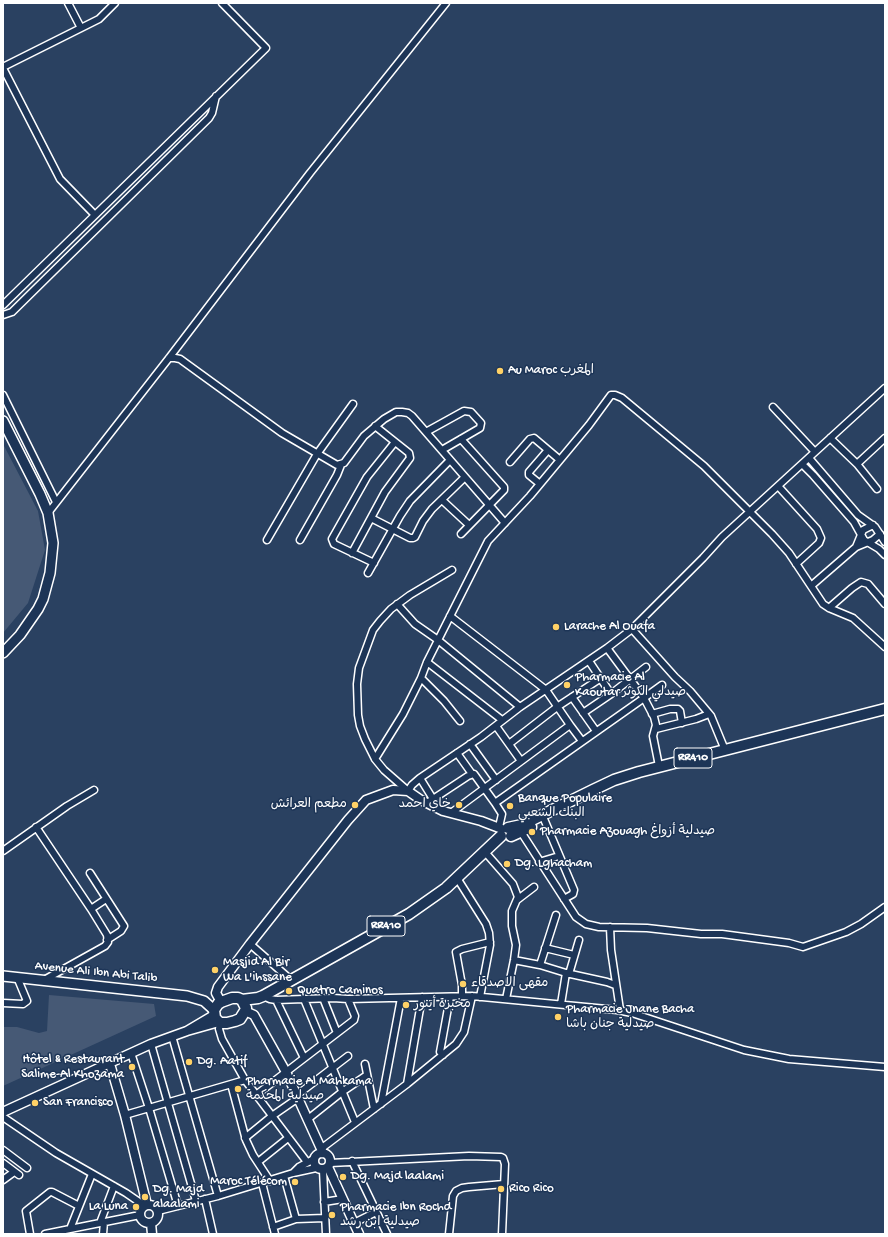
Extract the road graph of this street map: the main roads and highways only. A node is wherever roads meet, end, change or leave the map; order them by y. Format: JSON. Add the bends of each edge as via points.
{"nodes":[{"id":1,"x":3,"y":421,"type":"edge"},
{"id":2,"x":3,"y":653,"type":"edge"},
{"id":3,"x":885,"y":710,"type":"edge"},
{"id":4,"x":885,"y":715,"type":"edge"},
{"id":5,"x":504,"y":831,"type":"junction"},
{"id":6,"x":3,"y":976,"type":"edge"},
{"id":7,"x":260,"y":997,"type":"junction"},
{"id":8,"x":242,"y":1000,"type":"junction"},
{"id":9,"x":245,"y":1011,"type":"junction"},
{"id":10,"x":218,"y":1013,"type":"junction"}],
"edges":[{"from":1,"to":2,"type":"main road","via":[[48,513],[53,544],[50,573],[38,609],[20,635]]},
{"from":3,"to":5,"type":"highway","number":"RR410","via":[[659,766],[614,780],[522,825]]},
{"from":4,"to":5,"type":"highway","number":"RR410","via":[[632,778],[521,832]]},
{"from":5,"to":7,"type":"highway","number":"RR410","via":[[446,888],[409,914]]},
{"from":6,"to":10,"type":"main road","name":"Avenue Ali Ibn Abi Talib","via":[[187,996],[204,1001]]},
{"from":7,"to":8,"type":"highway","number":"RR410"},
{"from":7,"to":9,"type":"highway","number":"RR410"},
{"from":8,"to":9,"type":"highway"},
{"from":8,"to":10,"type":"highway","number":"RR410","via":[[232,998]]},
{"from":9,"to":10,"type":"highway","number":"RR410","via":[[243,1016],[227,1023]]}]}
